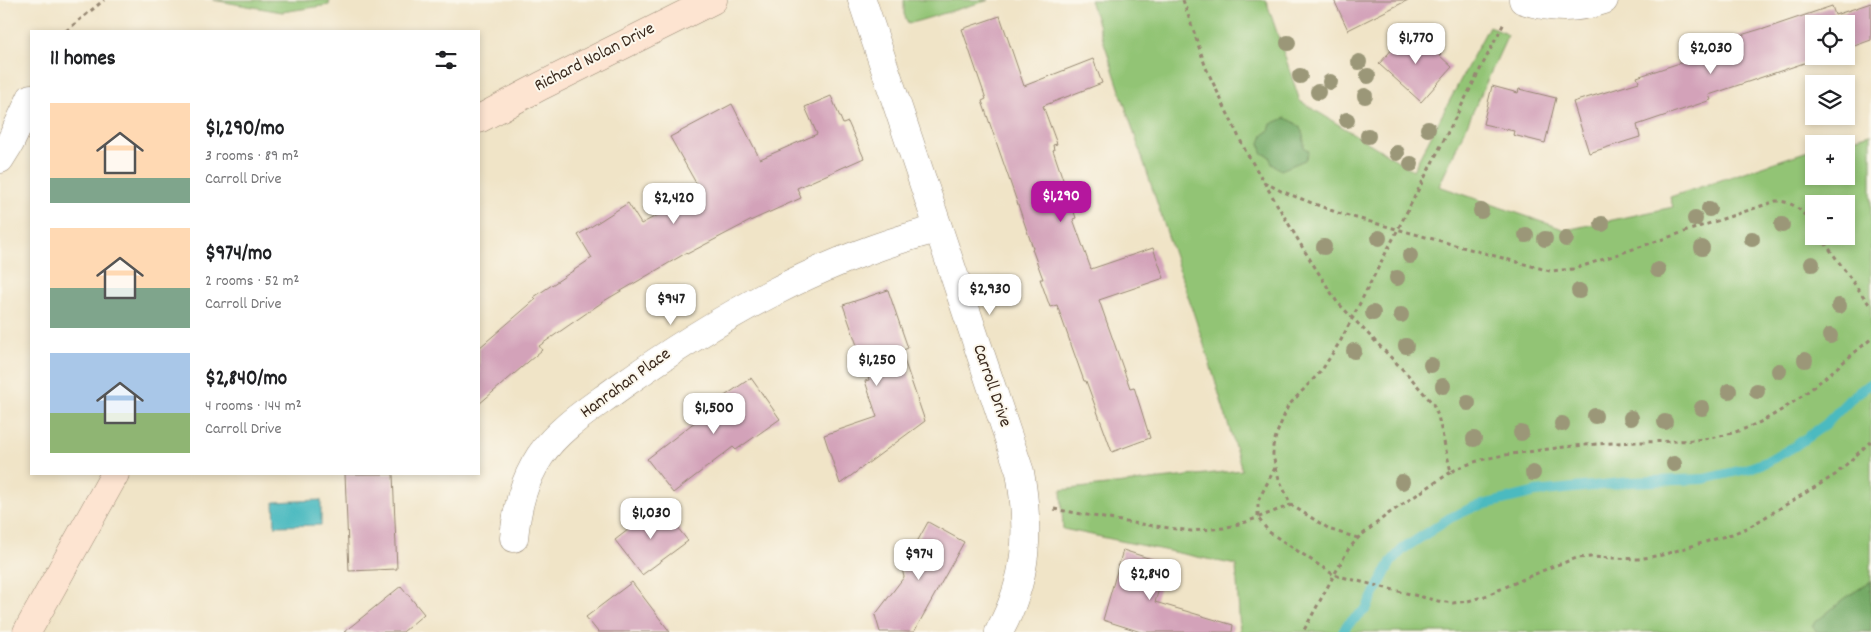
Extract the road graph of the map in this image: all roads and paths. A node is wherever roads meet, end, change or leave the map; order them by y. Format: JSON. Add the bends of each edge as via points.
{"nodes":[{"id":1,"x":104,"y":0,"type":"edge"},
{"id":2,"x":713,"y":0,"type":"edge"},
{"id":3,"x":862,"y":0,"type":"edge"},
{"id":4,"x":1182,"y":0,"type":"edge"},
{"id":5,"x":1523,"y":0,"type":"edge"},
{"id":6,"x":1604,"y":0,"type":"edge"},
{"id":7,"x":1506,"y":21,"type":"dead end"},
{"id":8,"x":67,"y":30,"type":"edge"},
{"id":9,"x":30,"y":100,"type":"edge"},
{"id":10,"x":480,"y":118,"type":"edge"},
{"id":11,"x":0,"y":159,"type":"edge"},
{"id":12,"x":1264,"y":182,"type":"junction"},
{"id":13,"x":1805,"y":215,"type":"edge"},
{"id":14,"x":938,"y":229,"type":"junction"},
{"id":15,"x":1398,"y":229,"type":"junction"},
{"id":16,"x":1826,"y":245,"type":"edge"},
{"id":17,"x":1871,"y":307,"type":"edge"},
{"id":18,"x":1352,"y":318,"type":"junction"},
{"id":19,"x":1871,"y":339,"type":"edge"},
{"id":20,"x":1871,"y":441,"type":"edge"},
{"id":21,"x":1275,"y":468,"type":"junction"},
{"id":22,"x":1451,"y":472,"type":"junction"},
{"id":23,"x":114,"y":475,"type":"edge"},
{"id":24,"x":1291,"y":505,"type":"junction"},
{"id":25,"x":1026,"y":510,"type":"junction"},
{"id":26,"x":1258,"y":518,"type":"junction"},
{"id":27,"x":514,"y":538,"type":"dead end"},
{"id":28,"x":1358,"y":538,"type":"junction"},
{"id":29,"x":1334,"y":575,"type":"junction"},
{"id":30,"x":27,"y":632,"type":"edge"},
{"id":31,"x":999,"y":632,"type":"edge"},
{"id":32,"x":1302,"y":632,"type":"edge"}],
"edges":[{"from":1,"to":8,"type":"path"},
{"from":2,"to":10,"type":"main road","name":"Richard Nolan Drive"},
{"from":3,"to":14,"type":"street","name":"Carroll Drive"},
{"from":4,"to":12,"type":"path","via":[[1206,68]]},
{"from":5,"to":6,"type":"street","via":[[1558,7]]},
{"from":7,"to":15,"type":"path"},
{"from":9,"to":11,"type":"street"},
{"from":12,"to":15,"type":"path","via":[[1315,205]]},
{"from":12,"to":18,"type":"path","via":[[1321,279]]},
{"from":13,"to":15,"type":"path","via":[[1794,205],[1776,201],[1561,271],[1540,269]]},
{"from":14,"to":25,"type":"street","name":"Carroll Drive","via":[[1020,472]]},
{"from":14,"to":27,"type":"street","name":"Hanrahan Place","via":[[857,255],[761,299],[677,348],[601,401],[557,436],[541,455],[528,476],[520,499]]},
{"from":15,"to":18,"type":"path"},
{"from":16,"to":17,"type":"path"},
{"from":18,"to":21,"type":"path","via":[[1322,370],[1296,397],[1282,418],[1273,446]]},
{"from":18,"to":22,"type":"path","via":[[1433,404]]},
{"from":19,"to":22,"type":"path","via":[[1791,404],[1738,431],[1698,440],[1580,444],[1488,458]]},
{"from":20,"to":29,"type":"path","via":[[1835,475],[1749,527],[1662,555],[1638,559],[1578,558],[1485,596],[1453,602]]},
{"from":21,"to":24,"type":"path"},
{"from":21,"to":26,"type":"path","via":[[1258,502]]},
{"from":22,"to":28,"type":"path","via":[[1394,509]]},
{"from":23,"to":30,"type":"main road"},
{"from":24,"to":26,"type":"path"},
{"from":24,"to":28,"type":"path","via":[[1331,530]]},
{"from":25,"to":26,"type":"path","via":[[1059,508],[1191,531],[1224,528]]},
{"from":25,"to":31,"type":"street","name":"Carroll Drive","via":[[1023,572]]},
{"from":26,"to":29,"type":"path","via":[[1269,532]]},
{"from":28,"to":29,"type":"path"},
{"from":29,"to":32,"type":"path"}]}
